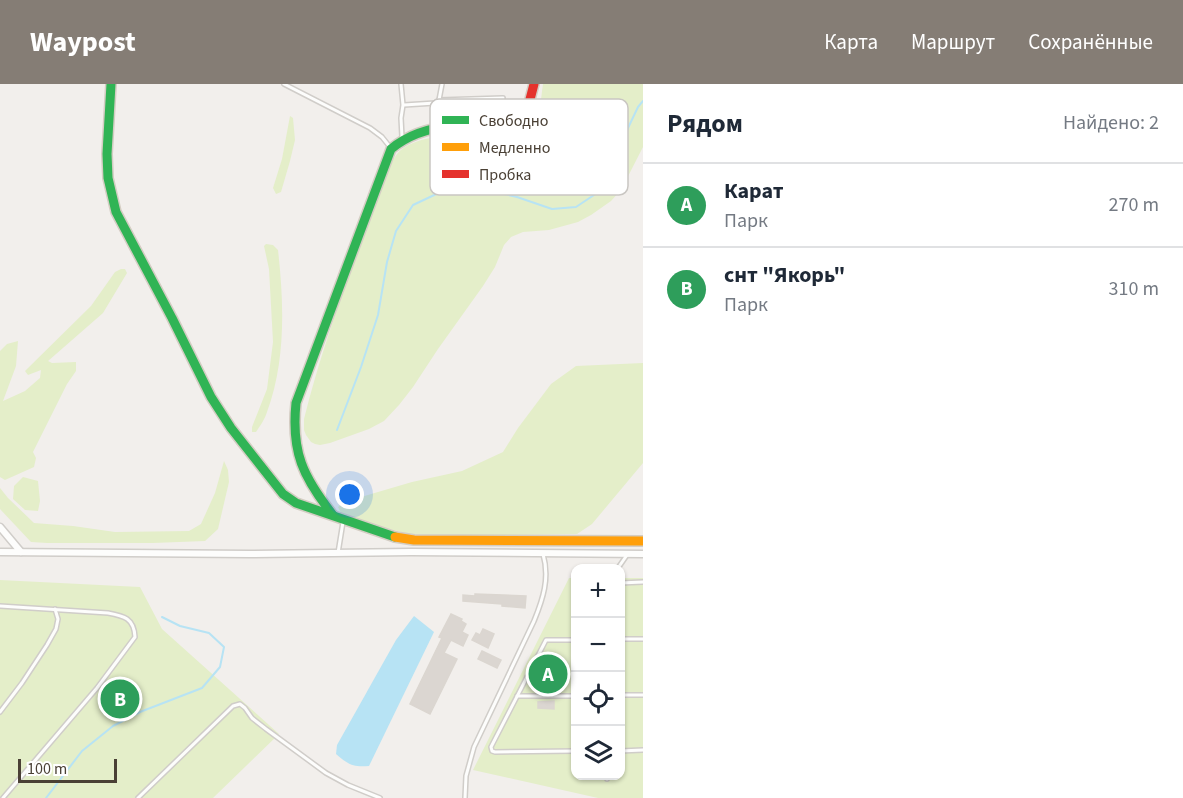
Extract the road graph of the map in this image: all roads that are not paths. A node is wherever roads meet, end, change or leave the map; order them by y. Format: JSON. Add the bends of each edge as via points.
{"nodes":[{"id":1,"x":111,"y":84,"type":"edge"},
{"id":2,"x":284,"y":84,"type":"edge"},
{"id":3,"x":401,"y":84,"type":"edge"},
{"id":4,"x":442,"y":84,"type":"edge"},
{"id":5,"x":534,"y":84,"type":"edge"},
{"id":6,"x":503,"y":98,"type":"dead end"},
{"id":7,"x":439,"y":99,"type":"edge"},
{"id":8,"x":471,"y":99,"type":"edge"},
{"id":9,"x":532,"y":99,"type":"edge"},
{"id":10,"x":430,"y":103,"type":"edge"},
{"id":11,"x":403,"y":105,"type":"junction"},
{"id":12,"x":430,"y":130,"type":"edge"},
{"id":13,"x":402,"y":139,"type":"junction"},
{"id":14,"x":391,"y":149,"type":"junction"},
{"id":15,"x":333,"y":515,"type":"junction"},
{"id":16,"x":344,"y":519,"type":"junction"},
{"id":17,"x":0,"y":527,"type":"edge"},
{"id":18,"x":643,"y":541,"type":"edge"},
{"id":19,"x":0,"y":552,"type":"edge"},
{"id":20,"x":21,"y":552,"type":"junction"},
{"id":21,"x":543,"y":552,"type":"junction"},
{"id":22,"x":338,"y":553,"type":"junction"},
{"id":23,"x":627,"y":554,"type":"junction"},
{"id":24,"x":643,"y":554,"type":"edge"},
{"id":25,"x":621,"y":564,"type":"edge"},
{"id":26,"x":643,"y":582,"type":"edge"},
{"id":27,"x":625,"y":583,"type":"edge"},
{"id":28,"x":0,"y":606,"type":"edge"},
{"id":29,"x":55,"y":609,"type":"junction"},
{"id":30,"x":625,"y":639,"type":"edge"},
{"id":31,"x":643,"y":639,"type":"edge"},
{"id":32,"x":571,"y":640,"type":"edge"},
{"id":33,"x":625,"y":695,"type":"edge"},
{"id":34,"x":643,"y":695,"type":"edge"},
{"id":35,"x":517,"y":696,"type":"junction"},
{"id":36,"x":571,"y":696,"type":"edge"},
{"id":37,"x":0,"y":712,"type":"edge"},
{"id":38,"x":625,"y":750,"type":"edge"},
{"id":39,"x":643,"y":750,"type":"edge"},
{"id":40,"x":571,"y":751,"type":"edge"},
{"id":41,"x":3,"y":798,"type":"edge"},
{"id":42,"x":138,"y":798,"type":"edge"},
{"id":43,"x":380,"y":798,"type":"edge"},
{"id":44,"x":465,"y":798,"type":"edge"}],
"edges":[{"from":1,"to":15,"type":"street","via":[[108,178],[116,212],[134,248],[231,428],[284,494],[296,503]]},
{"from":2,"to":14,"type":"lane","via":[[370,128]]},
{"from":3,"to":11,"type":"lane"},
{"from":4,"to":7,"type":"lane"},
{"from":5,"to":9,"type":"street"},
{"from":6,"to":8,"type":"lane"},
{"from":10,"to":11,"type":"lane"},
{"from":11,"to":13,"type":"lane"},
{"from":12,"to":13,"type":"street"},
{"from":13,"to":14,"type":"street"},
{"from":14,"to":15,"type":"street","via":[[293,421],[298,457],[317,496]]},
{"from":15,"to":16,"type":"street"},
{"from":16,"to":18,"type":"street","via":[[414,540]]},
{"from":16,"to":22,"type":"lane"},
{"from":17,"to":20,"type":"street"},
{"from":19,"to":20,"type":"street"},
{"from":20,"to":22,"type":"street"},
{"from":21,"to":22,"type":"street"},
{"from":21,"to":23,"type":"street"},
{"from":21,"to":44,"type":"lane","via":[[547,573],[542,601],[474,747]]},
{"from":23,"to":24,"type":"street"},
{"from":23,"to":25,"type":"lane"},
{"from":26,"to":27,"type":"lane"},
{"from":28,"to":29,"type":"lane"},
{"from":29,"to":37,"type":"lane","via":[[58,619],[47,645]]},
{"from":29,"to":41,"type":"lane","via":[[119,615],[135,628],[135,637]]},
{"from":30,"to":31,"type":"lane"},
{"from":32,"to":35,"type":"lane","via":[[546,640]]},
{"from":33,"to":34,"type":"lane"},
{"from":35,"to":36,"type":"lane"},
{"from":35,"to":40,"type":"lane","via":[[492,751]]},
{"from":38,"to":39,"type":"lane"},
{"from":42,"to":43,"type":"lane","via":[[233,706],[240,704],[252,718],[326,772]]}]}
